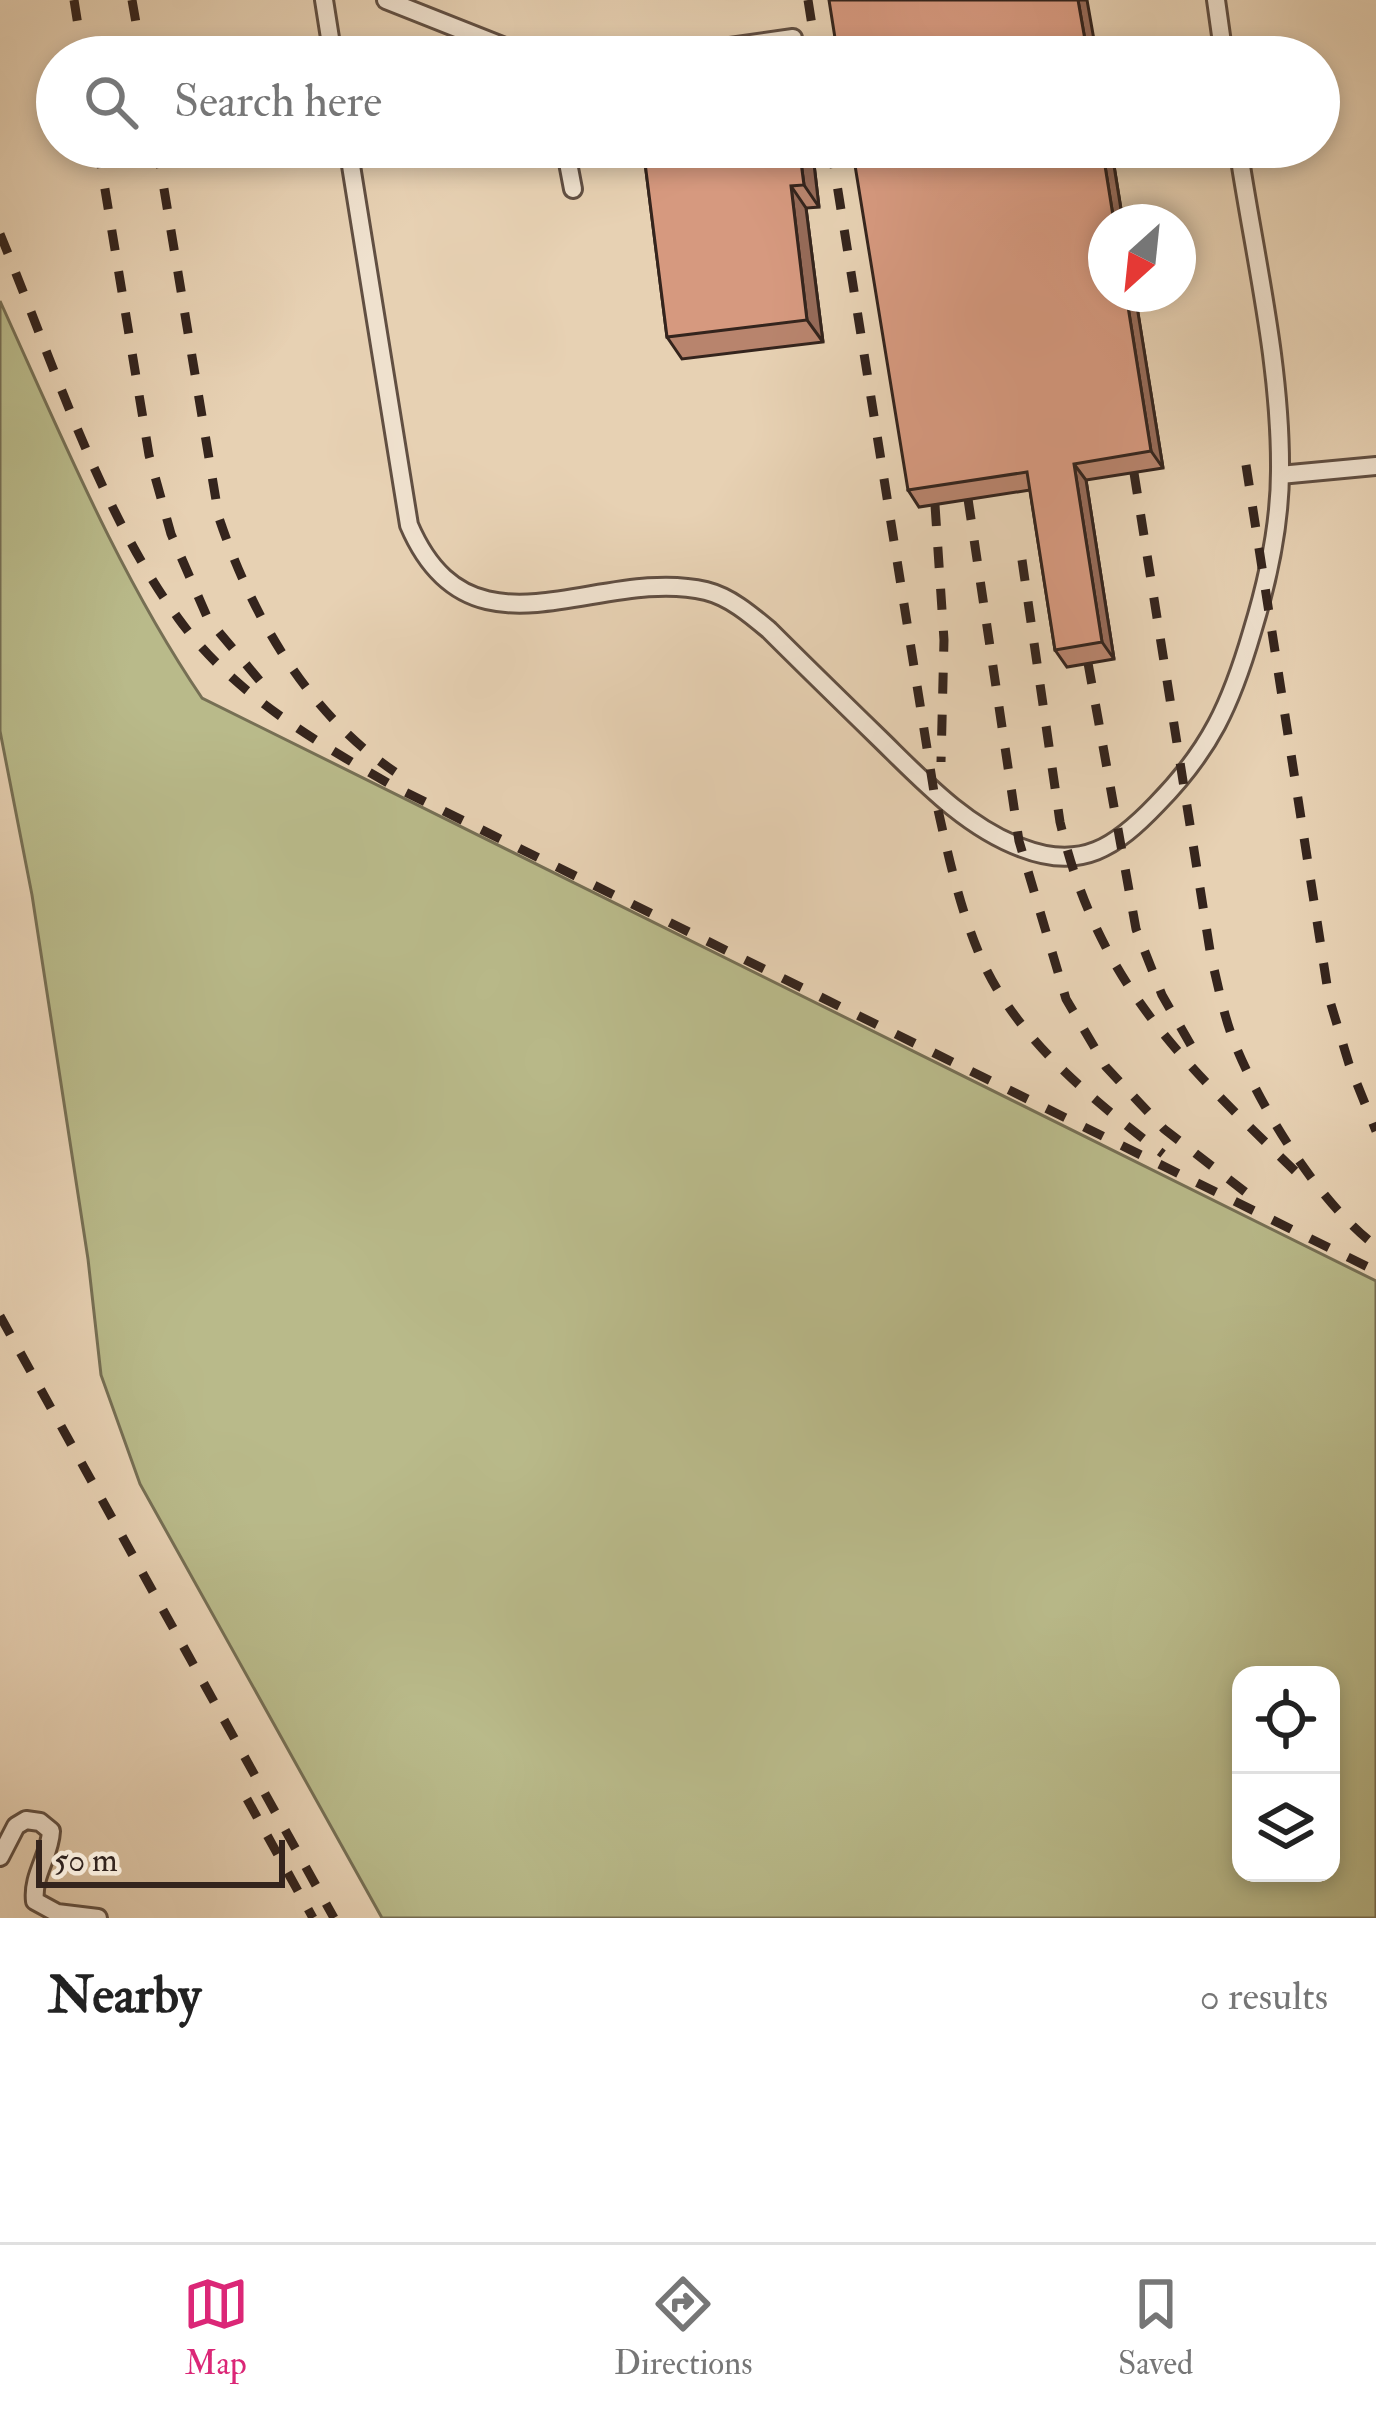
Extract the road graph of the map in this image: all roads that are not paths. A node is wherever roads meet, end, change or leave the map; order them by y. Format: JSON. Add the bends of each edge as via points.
{"nodes":[{"id":1,"x":324,"y":0,"type":"edge"},
{"id":2,"x":386,"y":0,"type":"edge"},
{"id":3,"x":1216,"y":0,"type":"edge"},
{"id":4,"x":330,"y":36,"type":"edge"},
{"id":5,"x":477,"y":36,"type":"edge"},
{"id":6,"x":1222,"y":36,"type":"edge"},
{"id":7,"x":351,"y":168,"type":"edge"},
{"id":8,"x":569,"y":168,"type":"edge"},
{"id":9,"x":1241,"y":168,"type":"edge"},
{"id":10,"x":573,"y":189,"type":"dead end"},
{"id":11,"x":1376,"y":466,"type":"edge"},
{"id":12,"x":1280,"y":475,"type":"junction"},
{"id":13,"x":0,"y":1857,"type":"edge"},
{"id":14,"x":98,"y":1918,"type":"edge"}],
"edges":[{"from":1,"to":4,"type":"lane"},
{"from":2,"to":5,"type":"lane"},
{"from":3,"to":6,"type":"lane"},
{"from":7,"to":12,"type":"lane","via":[[409,525],[436,572],[488,602],[517,605],[636,589],[711,592],[769,630],[940,798],[1022,848],[1069,859],[1119,840],[1205,750],[1265,589]]},
{"from":8,"to":10,"type":"lane"},
{"from":9,"to":12,"type":"lane"},
{"from":11,"to":12,"type":"lane"},
{"from":13,"to":14,"type":"lane","via":[[16,1826],[40,1822],[51,1831],[35,1901]]}]}
